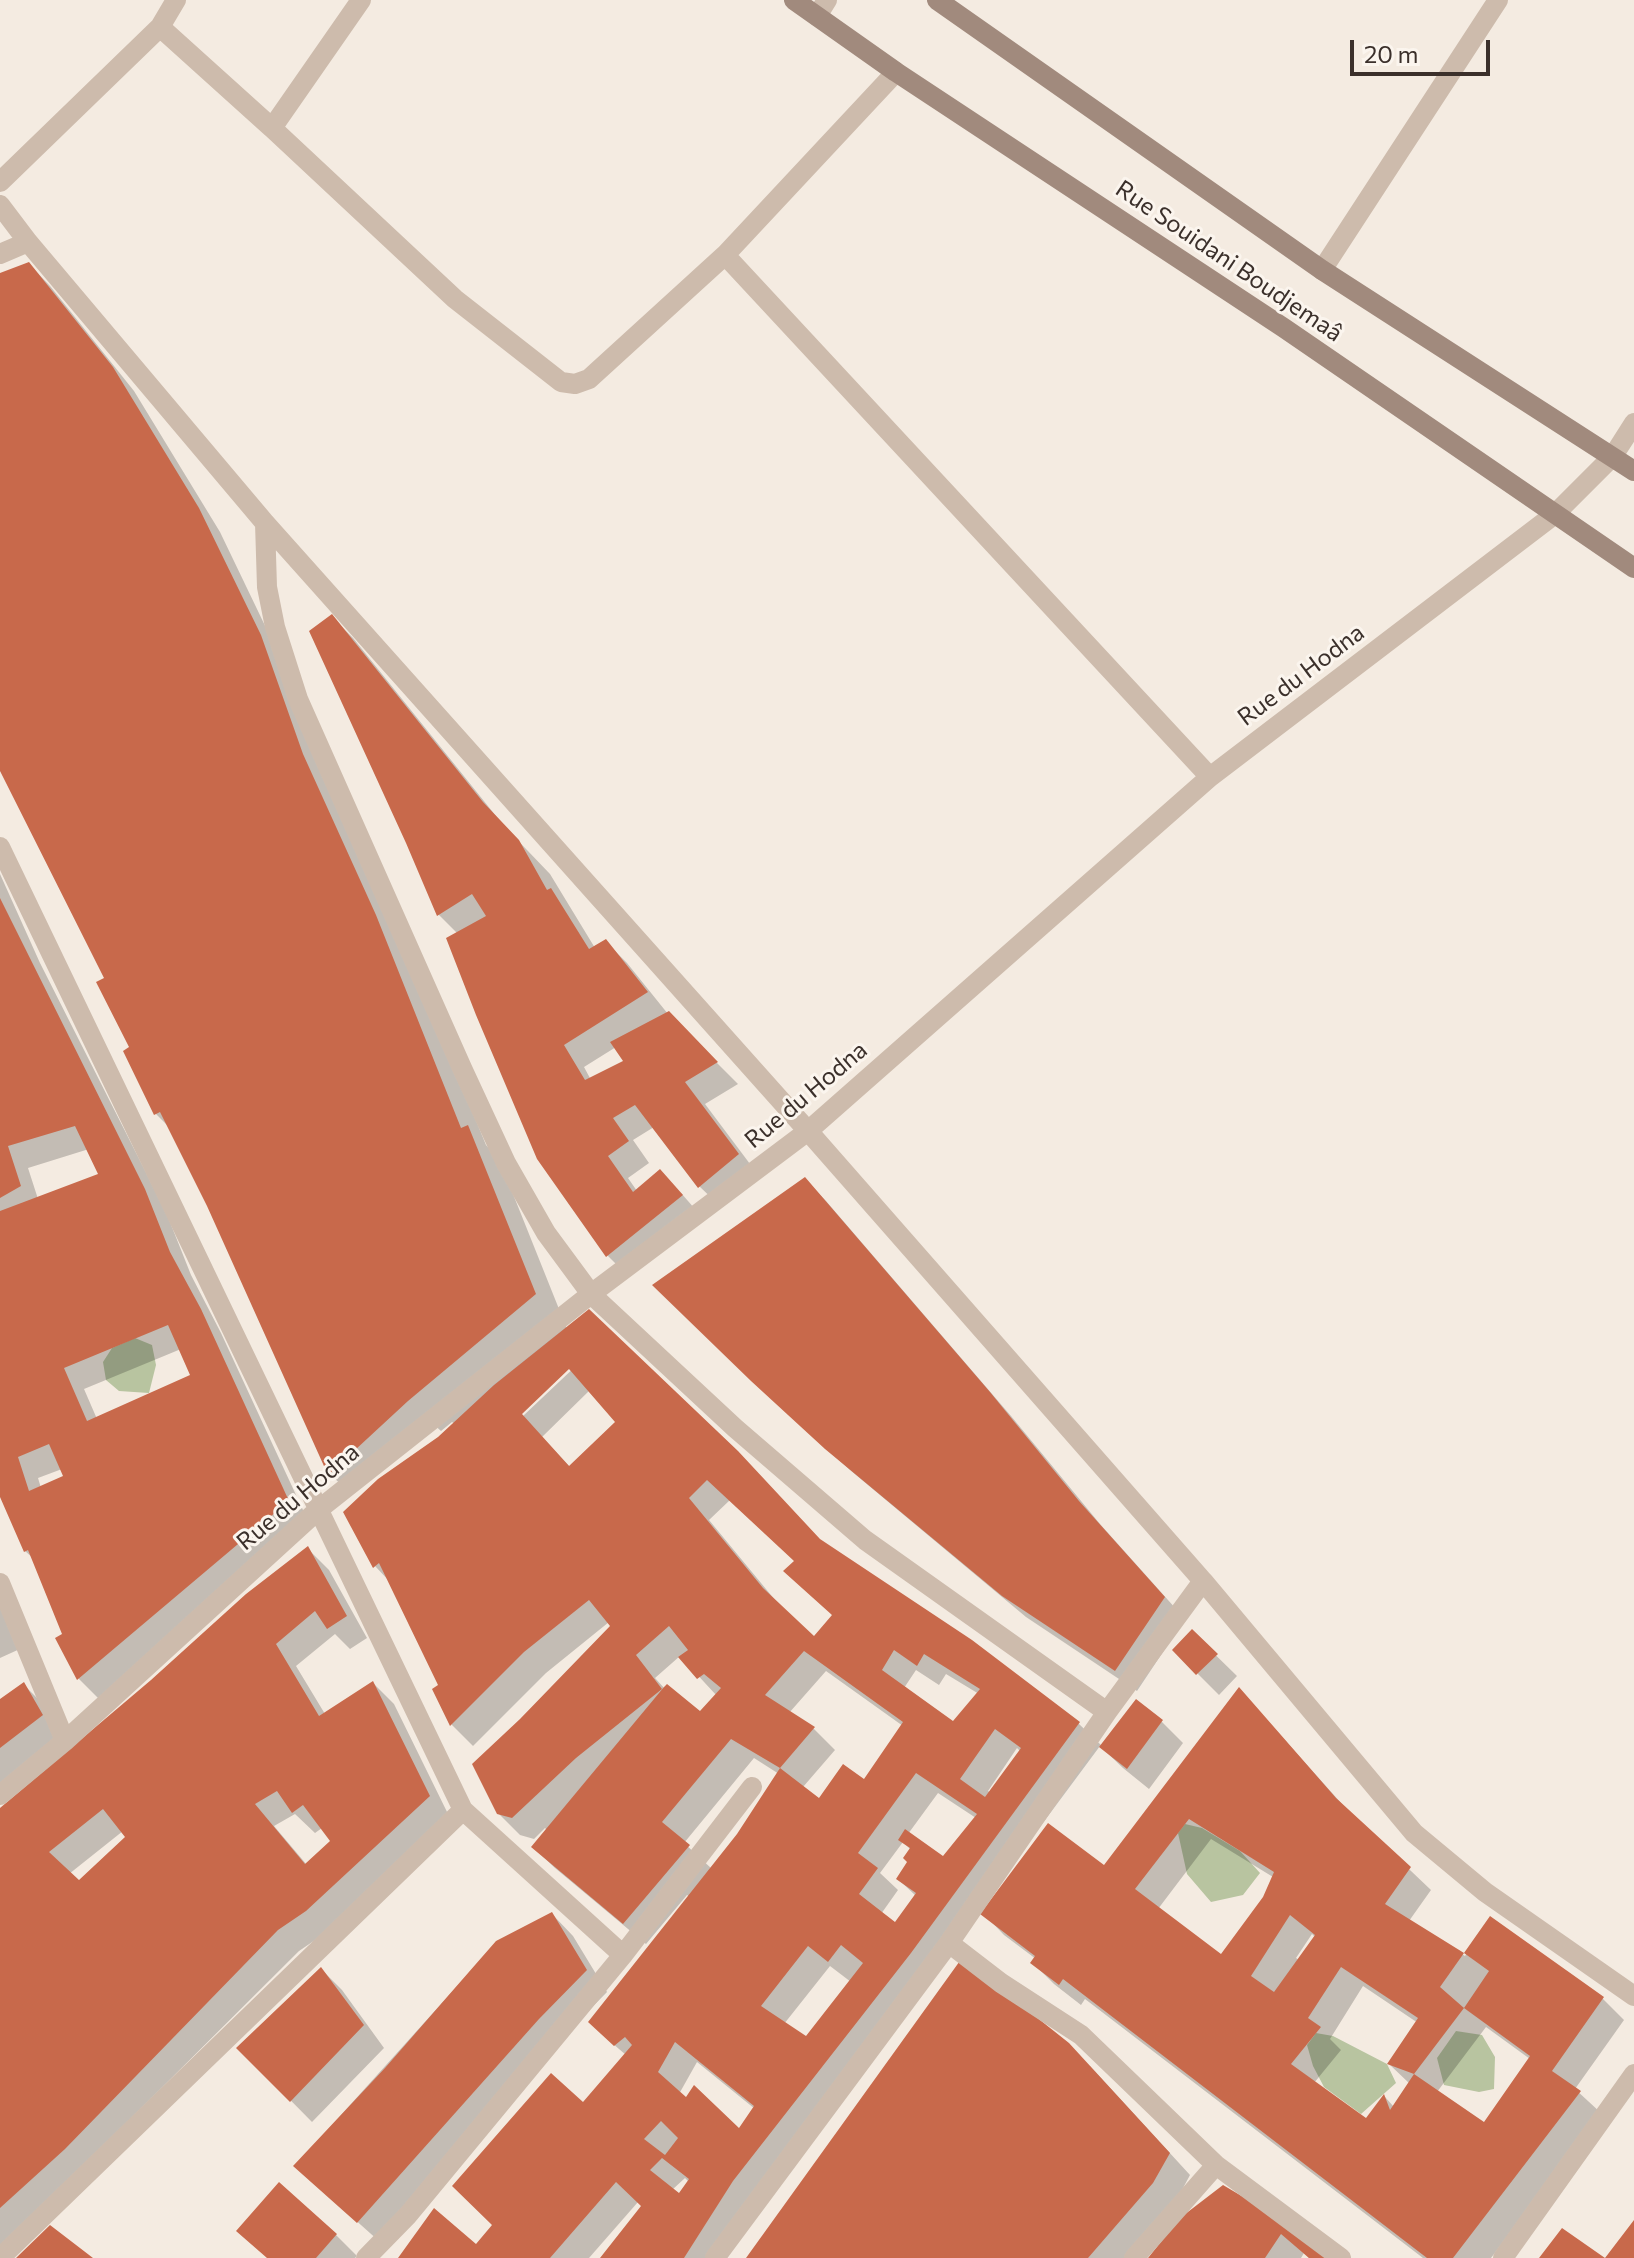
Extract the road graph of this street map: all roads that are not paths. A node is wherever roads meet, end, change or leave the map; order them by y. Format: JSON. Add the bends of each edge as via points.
{"nodes":[{"id":1,"x":176,"y":0,"type":"edge"},
{"id":2,"x":361,"y":0,"type":"edge"},
{"id":3,"x":794,"y":0,"type":"edge"},
{"id":4,"x":937,"y":0,"type":"edge"},
{"id":5,"x":1498,"y":0,"type":"edge"},
{"id":6,"x":822,"y":8,"type":"edge"},
{"id":7,"x":160,"y":27,"type":"junction"},
{"id":8,"x":896,"y":72,"type":"junction"},
{"id":9,"x":272,"y":128,"type":"junction"},
{"id":10,"x":0,"y":182,"type":"edge"},
{"id":11,"x":0,"y":205,"type":"edge"},
{"id":12,"x":28,"y":242,"type":"junction"},
{"id":13,"x":0,"y":254,"type":"edge"},
{"id":14,"x":725,"y":255,"type":"junction"},
{"id":15,"x":1322,"y":270,"type":"junction"},
{"id":16,"x":1634,"y":423,"type":"edge"},
{"id":17,"x":1613,"y":456,"type":"junction"},
{"id":18,"x":1634,"y":471,"type":"edge"},
{"id":19,"x":1555,"y":514,"type":"junction"},
{"id":20,"x":265,"y":523,"type":"junction"},
{"id":21,"x":1634,"y":568,"type":"edge"},
{"id":22,"x":1210,"y":777,"type":"junction"},
{"id":23,"x":0,"y":847,"type":"edge"},
{"id":24,"x":808,"y":1131,"type":"junction"},
{"id":25,"x":591,"y":1294,"type":"junction"},
{"id":26,"x":318,"y":1510,"type":"junction"},
{"id":27,"x":1203,"y":1581,"type":"junction"},
{"id":28,"x":0,"y":1583,"type":"edge"},
{"id":29,"x":1107,"y":1712,"type":"junction"},
{"id":30,"x":65,"y":1741,"type":"junction"},
{"id":31,"x":752,"y":1787,"type":"dead end"},
{"id":32,"x":0,"y":1795,"type":"edge"},
{"id":33,"x":463,"y":1810,"type":"junction"},
{"id":34,"x":949,"y":1943,"type":"junction"},
{"id":35,"x":623,"y":1955,"type":"junction"},
{"id":36,"x":1634,"y":1996,"type":"edge"},
{"id":37,"x":1634,"y":2074,"type":"edge"},
{"id":38,"x":1216,"y":2165,"type":"junction"},
{"id":39,"x":0,"y":2258,"type":"edge"},
{"id":40,"x":366,"y":2258,"type":"edge"},
{"id":41,"x":715,"y":2258,"type":"edge"},
{"id":42,"x":1134,"y":2258,"type":"edge"},
{"id":43,"x":1341,"y":2258,"type":"edge"},
{"id":44,"x":1503,"y":2258,"type":"edge"}],
"edges":[{"from":1,"to":7,"type":"street"},
{"from":2,"to":9,"type":"street"},
{"from":3,"to":6,"type":"main road","name":"Rue Souidani Boudjemaâ"},
{"from":4,"to":15,"type":"main road","name":"Rue Souidani Boudjemaâ"},
{"from":5,"to":15,"type":"street"},
{"from":6,"to":8,"type":"main road","name":"Rue Souidani Boudjemaâ"},
{"from":7,"to":9,"type":"street"},
{"from":7,"to":10,"type":"street"},
{"from":8,"to":14,"type":"street"},
{"from":8,"to":19,"type":"main road","name":"Rue Souidani Boudjemaâ"},
{"from":9,"to":14,"type":"street","via":[[455,299],[561,382],[589,379]]},
{"from":11,"to":12,"type":"street"},
{"from":12,"to":13,"type":"street"},
{"from":12,"to":20,"type":"street"},
{"from":14,"to":22,"type":"street"},
{"from":15,"to":17,"type":"main road","name":"Rue Souidani Boudjemaâ"},
{"from":16,"to":17,"type":"street","name":"Rue du Hodna"},
{"from":17,"to":18,"type":"main road","name":"Rue Souidani Boudjemaâ"},
{"from":17,"to":19,"type":"street","name":"Rue du Hodna"},
{"from":19,"to":21,"type":"main road","name":"Rue Souidani Boudjemaâ"},
{"from":19,"to":22,"type":"street","name":"Rue du Hodna"},
{"from":20,"to":24,"type":"street"},
{"from":20,"to":25,"type":"street","via":[[267,587],[298,699],[506,1163],[546,1233]]},
{"from":22,"to":24,"type":"street","name":"Rue du Hodna"},
{"from":23,"to":26,"type":"street"},
{"from":24,"to":25,"type":"street","name":"Rue du Hodna"},
{"from":24,"to":27,"type":"street"},
{"from":25,"to":26,"type":"street","name":"Rue du Hodna"},
{"from":25,"to":29,"type":"street","via":[[865,1540]]},
{"from":26,"to":30,"type":"street","name":"Rue du Hodna"},
{"from":26,"to":33,"type":"street"},
{"from":27,"to":29,"type":"street"},
{"from":27,"to":36,"type":"street","via":[[1414,1833],[1485,1892]]},
{"from":28,"to":30,"type":"street"},
{"from":29,"to":34,"type":"street"},
{"from":30,"to":32,"type":"street","name":"Rue du Hodna"},
{"from":31,"to":35,"type":"street"},
{"from":33,"to":35,"type":"street"},
{"from":33,"to":39,"type":"street"},
{"from":34,"to":38,"type":"street","via":[[1081,2035]]},
{"from":34,"to":41,"type":"street"},
{"from":35,"to":40,"type":"street","via":[[408,2215]]},
{"from":37,"to":44,"type":"street"},
{"from":38,"to":42,"type":"street"},
{"from":38,"to":43,"type":"street"}]}
